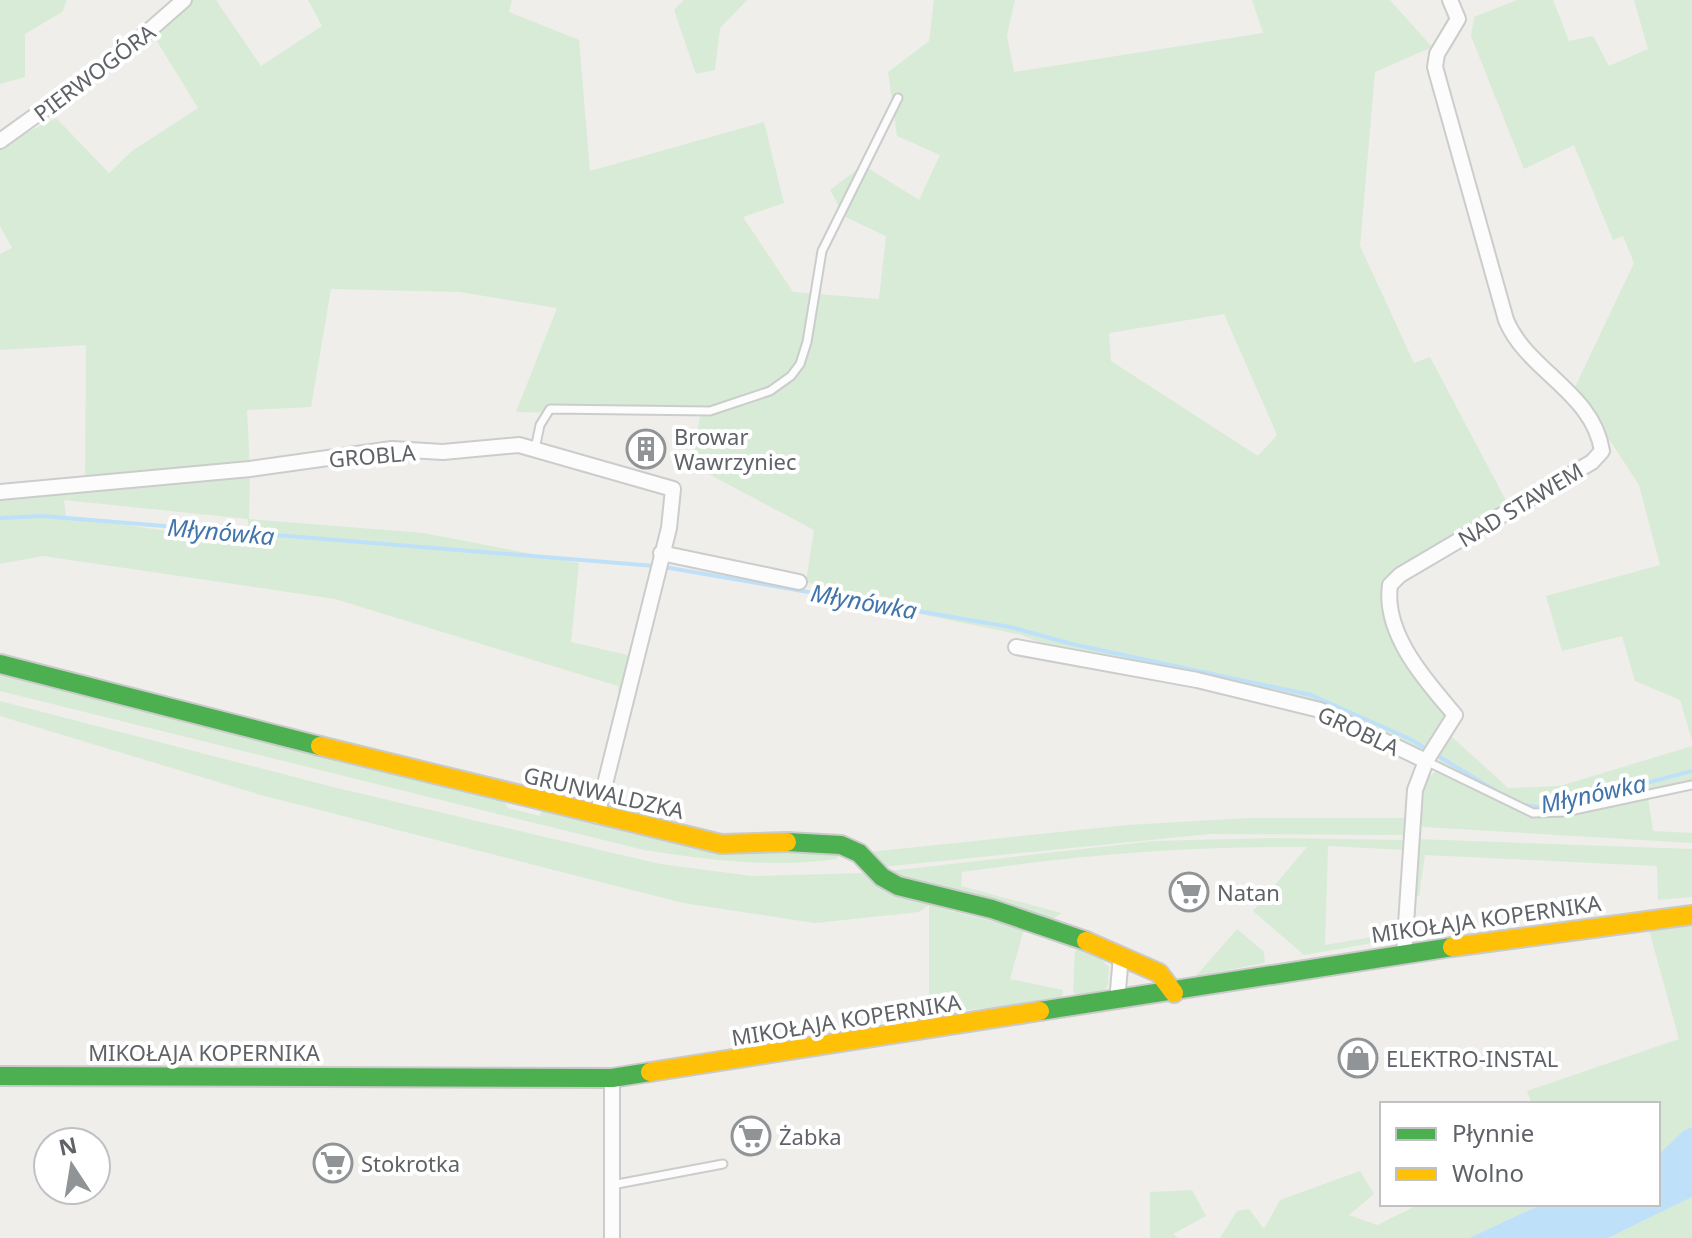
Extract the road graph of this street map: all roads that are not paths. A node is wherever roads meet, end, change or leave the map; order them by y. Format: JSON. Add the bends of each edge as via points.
{"nodes":[{"id":1,"x":184,"y":0,"type":"edge"},
{"id":2,"x":1450,"y":0,"type":"edge"},
{"id":3,"x":898,"y":98,"type":"dead end"},
{"id":4,"x":0,"y":141,"type":"edge"},
{"id":5,"x":535,"y":449,"type":"junction"},
{"id":6,"x":0,"y":492,"type":"edge"},
{"id":7,"x":661,"y":553,"type":"junction"},
{"id":8,"x":799,"y":582,"type":"dead end"},
{"id":9,"x":1016,"y":647,"type":"dead end"},
{"id":10,"x":0,"y":664,"type":"edge"},
{"id":11,"x":1426,"y":761,"type":"junction"},
{"id":12,"x":1692,"y":785,"type":"edge"},
{"id":13,"x":597,"y":816,"type":"junction"},
{"id":14,"x":1692,"y":915,"type":"edge"},
{"id":15,"x":1404,"y":954,"type":"junction"},
{"id":16,"x":1121,"y":956,"type":"junction"},
{"id":17,"x":1174,"y":993,"type":"junction"},
{"id":18,"x":1117,"y":1001,"type":"junction"},
{"id":19,"x":0,"y":1076,"type":"edge"},
{"id":20,"x":612,"y":1078,"type":"junction"},
{"id":21,"x":723,"y":1164,"type":"dead end"},
{"id":22,"x":612,"y":1185,"type":"junction"},
{"id":23,"x":612,"y":1238,"type":"edge"}],
"edges":[{"from":1,"to":4,"type":"street","name":"PIERWOGÓRA","via":[[128,49]]},
{"from":2,"to":11,"type":"street","name":"NAD STAWEM","via":[[1458,19],[1435,67],[1506,320],[1523,352],[1560,380],[1577,402],[1599,434],[1602,451],[1390,585],[1389,607],[1407,649],[1455,715]]},
{"from":3,"to":5,"type":"lane","via":[[822,251],[807,342],[791,376],[770,391],[710,411],[550,409]]},
{"from":5,"to":6,"type":"street","name":"GROBLA","via":[[503,444],[443,452],[392,449],[250,469]]},
{"from":5,"to":7,"type":"street","name":"GROBLA","via":[[673,489]]},
{"from":7,"to":8,"type":"street"},
{"from":7,"to":13,"type":"street","name":"GROBLA"},
{"from":9,"to":11,"type":"street","name":"GROBLA","via":[[1197,680],[1320,710]]},
{"from":10,"to":13,"type":"main road","name":"GRUNWALDZKA"},
{"from":11,"to":12,"type":"lane","name":"GROBLA","via":[[1533,813],[1565,812]]},
{"from":11,"to":15,"type":"street","name":"NAD STAWEM","via":[[1415,790]]},
{"from":13,"to":16,"type":"main road","name":"GRUNWALDZKA","via":[[721,844],[841,845],[859,853],[898,886],[992,909]]},
{"from":14,"to":15,"type":"main road","name":"MIKOŁAJA KOPERNIKA"},
{"from":15,"to":17,"type":"main road","name":"MIKOŁAJA KOPERNIKA"},
{"from":16,"to":17,"type":"main road","name":"GRUNWALDZKA","via":[[1159,973]]},
{"from":16,"to":18,"type":"street"},
{"from":17,"to":18,"type":"main road","name":"MIKOŁAJA KOPERNIKA"},
{"from":18,"to":20,"type":"main road","name":"MIKOŁAJA KOPERNIKA"},
{"from":19,"to":20,"type":"main road","name":"MIKOŁAJA KOPERNIKA"},
{"from":20,"to":22,"type":"street"},
{"from":21,"to":22,"type":"lane"},
{"from":22,"to":23,"type":"street"}]}
